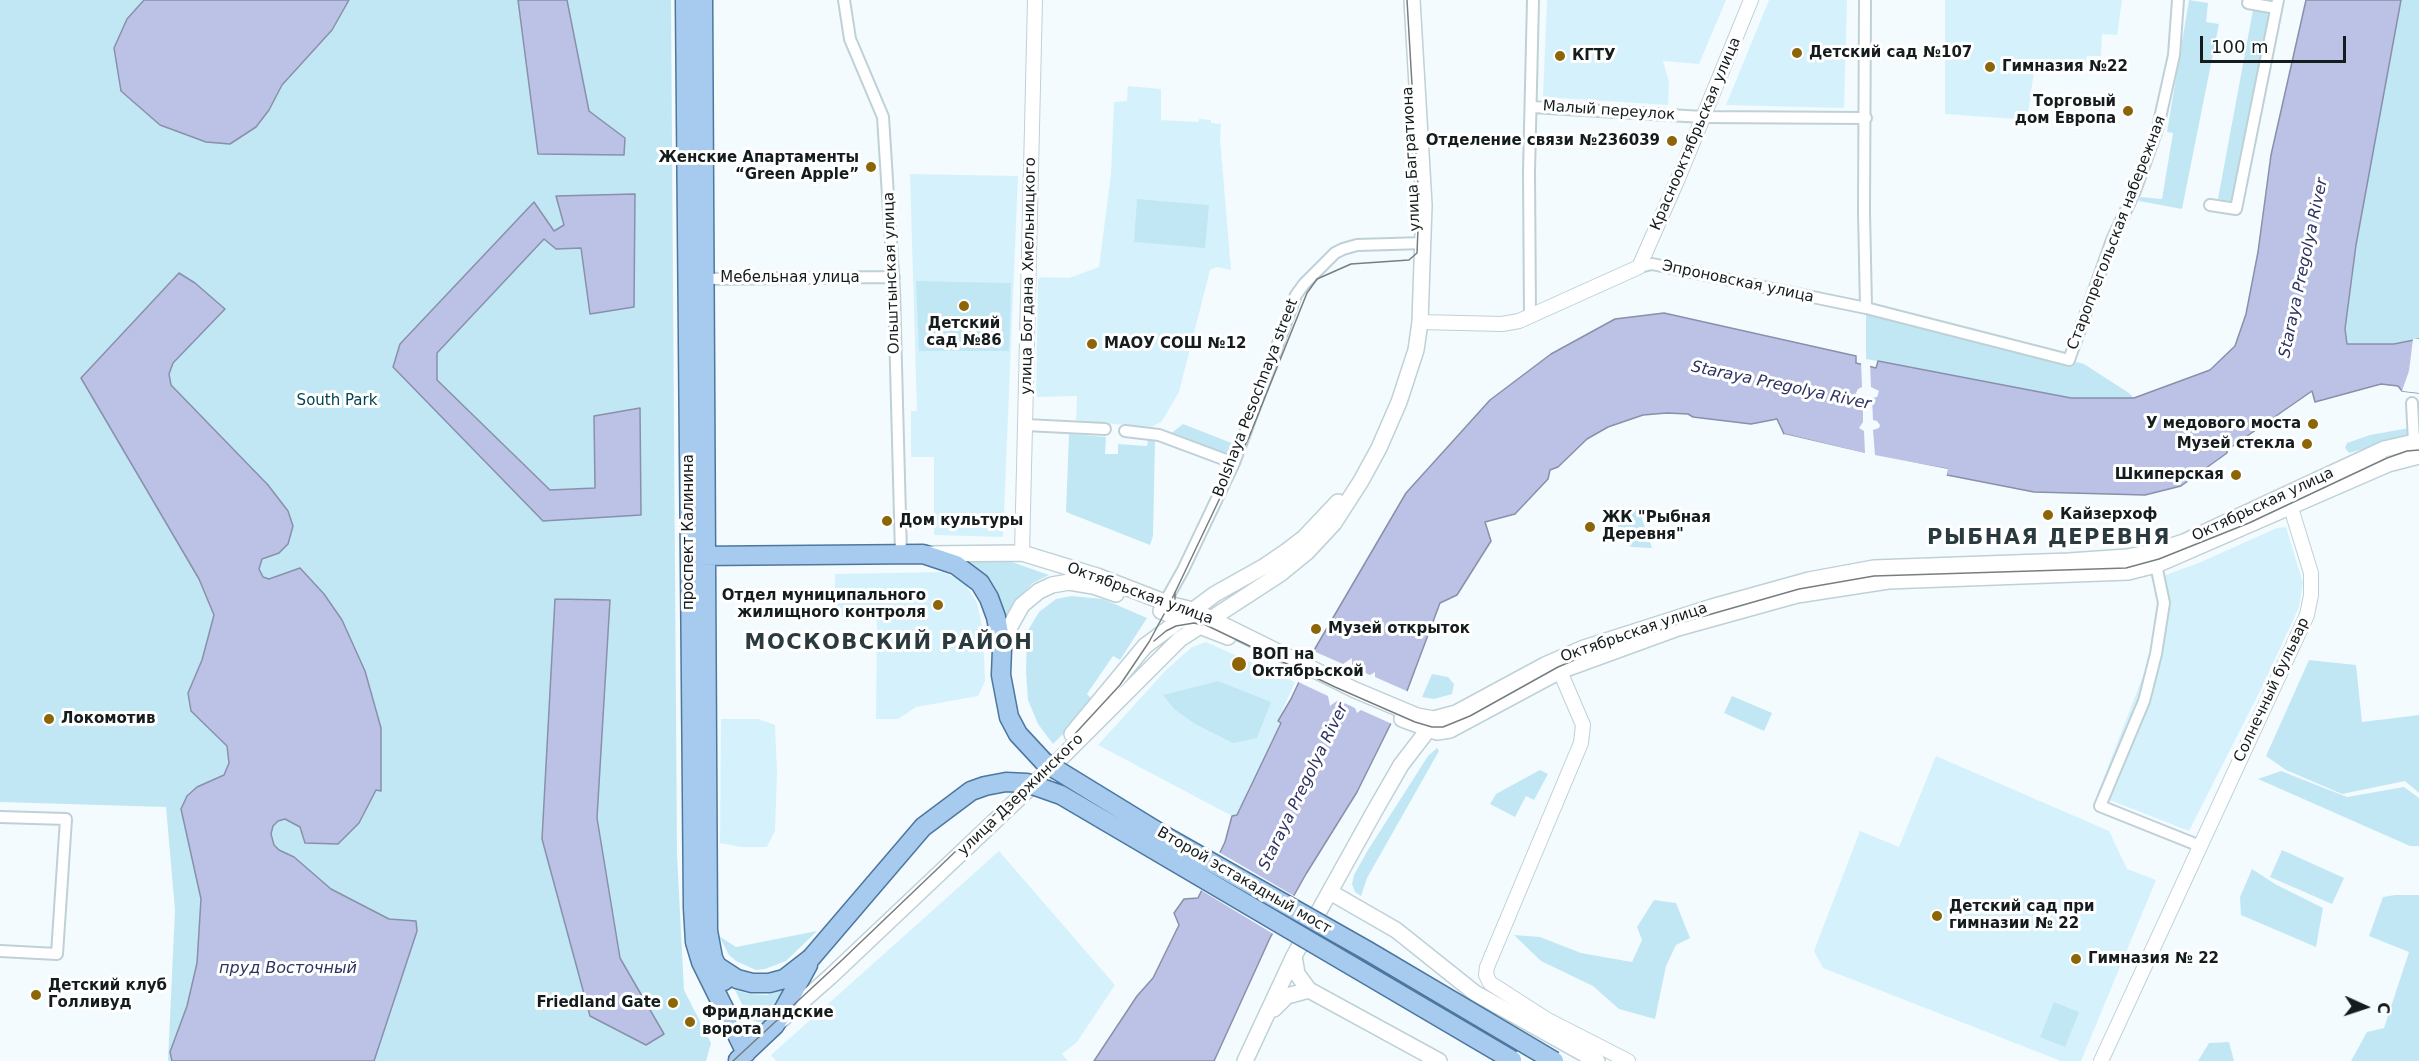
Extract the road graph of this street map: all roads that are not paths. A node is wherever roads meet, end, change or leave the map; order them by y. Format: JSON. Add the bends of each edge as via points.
{"nodes":[{"id":1,"x":685,"y":0,"type":"edge"},
{"id":2,"x":703,"y":0,"type":"edge"},
{"id":3,"x":844,"y":0,"type":"edge"},
{"id":4,"x":1035,"y":0,"type":"edge"},
{"id":5,"x":1402,"y":0,"type":"edge"},
{"id":6,"x":1412,"y":0,"type":"edge"},
{"id":7,"x":1533,"y":0,"type":"edge"},
{"id":8,"x":1751,"y":0,"type":"edge"},
{"id":9,"x":1865,"y":0,"type":"edge"},
{"id":10,"x":2178,"y":0,"type":"edge"},
{"id":11,"x":2248,"y":3,"type":"dead end"},
{"id":12,"x":2277,"y":4,"type":"edge"},
{"id":13,"x":1532,"y":107,"type":"junction"},
{"id":14,"x":1704,"y":117,"type":"junction"},
{"id":15,"x":1866,"y":118,"type":"junction"},
{"id":16,"x":2210,"y":205,"type":"dead end"},
{"id":17,"x":1420,"y":242,"type":"junction"},
{"id":18,"x":1639,"y":267,"type":"junction"},
{"id":19,"x":894,"y":277,"type":"junction"},
{"id":20,"x":696,"y":279,"type":"junction"},
{"id":21,"x":1866,"y":308,"type":"junction"},
{"id":22,"x":1530,"y":317,"type":"junction"},
{"id":23,"x":1416,"y":322,"type":"junction"},
{"id":24,"x":2069,"y":360,"type":"joint"},
{"id":25,"x":2412,"y":403,"type":"dead end"},
{"id":26,"x":1026,"y":425,"type":"junction"},
{"id":27,"x":1105,"y":429,"type":"dead end"},
{"id":28,"x":1125,"y":431,"type":"dead end"},
{"id":29,"x":2417,"y":446,"type":"edge"},
{"id":30,"x":1234,"y":463,"type":"junction"},
{"id":31,"x":2289,"y":500,"type":"junction"},
{"id":32,"x":1022,"y":553,"type":"junction"},
{"id":33,"x":901,"y":554,"type":"junction"},
{"id":34,"x":923,"y":554,"type":"junction"},
{"id":35,"x":698,"y":556,"type":"junction"},
{"id":36,"x":2156,"y":565,"type":"junction"},
{"id":37,"x":1179,"y":611,"type":"junction"},
{"id":38,"x":1206,"y":623,"type":"junction"},
{"id":39,"x":1002,"y":649,"type":"junction"},
{"id":40,"x":1558,"y":666,"type":"junction"},
{"id":41,"x":1432,"y":725,"type":"junction"},
{"id":42,"x":0,"y":817,"type":"edge"},
{"id":43,"x":2200,"y":846,"type":"junction"},
{"id":44,"x":1330,"y":892,"type":"junction"},
{"id":45,"x":695,"y":942,"type":"junction"},
{"id":46,"x":0,"y":951,"type":"edge"},
{"id":47,"x":1294,"y":956,"type":"junction"},
{"id":48,"x":811,"y":958,"type":"junction"},
{"id":49,"x":716,"y":966,"type":"junction"},
{"id":50,"x":843,"y":966,"type":"junction"},
{"id":51,"x":1309,"y":990,"type":"junction"},
{"id":52,"x":1263,"y":1023,"type":"junction"},
{"id":53,"x":775,"y":1025,"type":"junction"},
{"id":54,"x":746,"y":1053,"type":"edge"},
{"id":55,"x":1245,"y":1061,"type":"edge"},
{"id":56,"x":1439,"y":1061,"type":"edge"},
{"id":57,"x":1514,"y":1061,"type":"edge"},
{"id":58,"x":1554,"y":1061,"type":"edge"},
{"id":59,"x":1597,"y":1061,"type":"edge"},
{"id":60,"x":1628,"y":1061,"type":"edge"},
{"id":61,"x":2101,"y":1061,"type":"edge"}],
"edges":[{"from":1,"to":20,"type":"main road","name":"проспект Калинина"},
{"from":2,"to":20,"type":"main road","name":"проспект Калинина"},
{"from":3,"to":19,"type":"street","name":"Ольштынская улица","via":[[850,39],[883,117]]},
{"from":4,"to":26,"type":"street","name":"улица Богдана Хмельницкого"},
{"from":5,"to":17,"type":"main road","name":"улица Багратиона"},
{"from":6,"to":17,"type":"main road","name":"улица Багратиона","via":[[1424,206]]},
{"from":7,"to":13,"type":"street"},
{"from":8,"to":14,"type":"street","name":"Краснооктябрьская улица"},
{"from":9,"to":15,"type":"street"},
{"from":10,"to":24,"type":"street","name":"Старопрегольская набережная","via":[[2174,55],[2158,127]]},
{"from":11,"to":12,"type":"street"},
{"from":12,"to":16,"type":"street","via":[[2236,209]]},
{"from":13,"to":14,"type":"street","name":"Малый переулок"},
{"from":13,"to":22,"type":"street"},
{"from":14,"to":15,"type":"street","name":"Малый переулок"},
{"from":14,"to":18,"type":"street","name":"Краснооктябрьская улица"},
{"from":15,"to":21,"type":"street"},
{"from":17,"to":23,"type":"main road","name":"улица Багратиона"},
{"from":17,"to":30,"type":"street","name":"Bolshaya Pesochnaya street","via":[[1357,244],[1343,249],[1304,284],[1296,294]]},
{"from":18,"to":21,"type":"street","name":"Эпроновская улица","via":[[1652,264]]},
{"from":18,"to":22,"type":"street","name":"Эпроновская улица"},
{"from":19,"to":20,"type":"street","name":"Мебельная улица"},
{"from":19,"to":33,"type":"street","name":"Ольштынская улица"},
{"from":20,"to":35,"type":"main road","name":"проспект Калинина"},
{"from":21,"to":24,"type":"street","name":"Эпроновская улица"},
{"from":22,"to":23,"type":"street","name":"Эпроновская улица","via":[[1502,324]]},
{"from":23,"to":37,"type":"main road","name":"улица Багратиона","via":[[1372,444],[1338,502],[1304,538],[1265,567]]},
{"from":23,"to":38,"type":"main road","name":"улица Багратиона","via":[[1416,350],[1393,417],[1361,481],[1334,523],[1280,574]]},
{"from":25,"to":29,"type":"street"},
{"from":26,"to":27,"type":"street"},
{"from":26,"to":32,"type":"street","name":"улица Богдана Хмельницкого"},
{"from":28,"to":30,"type":"street","via":[[1159,435]]},
{"from":29,"to":31,"type":"main road","name":"Октябрьская улица","via":[[2384,449]]},
{"from":30,"to":37,"type":"street","name":"Bolshaya Pesochnaya street","via":[[1183,570]]},
{"from":31,"to":36,"type":"main road","name":"Октябрьская улица"},
{"from":31,"to":40,"type":"main road","name":"Октябрьская улица","via":[[2184,542],[2127,558],[1882,568],[1809,580],[1712,607]]},
{"from":31,"to":43,"type":"street","name":"Солнечный бульвар","via":[[2310,567],[2310,604]]},
{"from":32,"to":34,"type":"main road","name":"Октябрьская улица"},
{"from":32,"to":37,"type":"main road","name":"Октябрьская улица","via":[[1097,576]]},
{"from":33,"to":34,"type":"main road","name":"Октябрьская улица"},
{"from":33,"to":35,"type":"main road","name":"Октябрьская улица"},
{"from":34,"to":39,"type":"main road","name":"Второй эстакадный мост","via":[[956,565],[980,583],[996,617]]},
{"from":35,"to":45,"type":"main road","name":"проспект Калинина","via":[[691,848]]},
{"from":35,"to":49,"type":"main road","name":"проспект Калинина","via":[[708,931]]},
{"from":36,"to":40,"type":"main road","name":"Октябрьская улица","via":[[2128,572],[1888,581],[1812,592]]},
{"from":36,"to":43,"type":"street","via":[[2164,603],[2154,662],[2144,701],[2100,806]]},
{"from":37,"to":38,"type":"main road","name":"Октябрьская улица"},
{"from":37,"to":39,"type":"main road","name":"Второй эстакадный мост","via":[[1093,586],[1069,582],[1052,585],[1022,606]]},
{"from":37,"to":50,"type":"main road","name":"улица Дзержинского","via":[[1144,646],[1057,752],[842,956]]},
{"from":38,"to":41,"type":"main road","name":"Октябрьская улица"},
{"from":38,"to":50,"type":"main road","name":"улица Дзержинского","via":[[1180,639]]},
{"from":39,"to":58,"type":"main road","name":"Второй эстакадный мост","bridge":true,"via":[[1001,675],[1009,717],[1018,734],[1044,762]]},
{"from":40,"to":41,"type":"main road","name":"Октябрьская улица"},
{"from":40,"to":60,"type":"street","via":[[1583,725],[1581,743],[1486,975],[1490,983],[1546,1019]]},
{"from":41,"to":44,"type":"main road","via":[[1401,765]]},
{"from":42,"to":46,"type":"street","via":[[66,819],[57,954]]},
{"from":43,"to":61,"type":"street","name":"Солнечный бульвар"},
{"from":44,"to":47,"type":"main road"},
{"from":44,"to":59,"type":"main road","via":[[1396,930],[1475,993]]},
{"from":45,"to":49,"type":"main road"},
{"from":45,"to":54,"type":"main road","name":"проспект Калинина"},
{"from":47,"to":51,"type":"main road","via":[[1296,974]]},
{"from":47,"to":52,"type":"main road"},
{"from":48,"to":49,"type":"main road","via":[[784,979],[769,983],[736,979]]},
{"from":48,"to":53,"type":"main road"},
{"from":48,"to":57,"type":"main road","name":"Второй эстакадный мост","bridge":true,"via":[[923,827],[971,791],[1006,782],[1027,783],[1061,795]]},
{"from":49,"to":54,"type":"main road","name":"проспект Калинина"},
{"from":50,"to":53,"type":"main road","name":"улица Дзержинского"},
{"from":51,"to":52,"type":"main road","via":[[1287,996]]},
{"from":51,"to":56,"type":"main road"},
{"from":52,"to":55,"type":"main road"},
{"from":53,"to":54,"type":"main road","name":"улица Дзержинского"}]}
